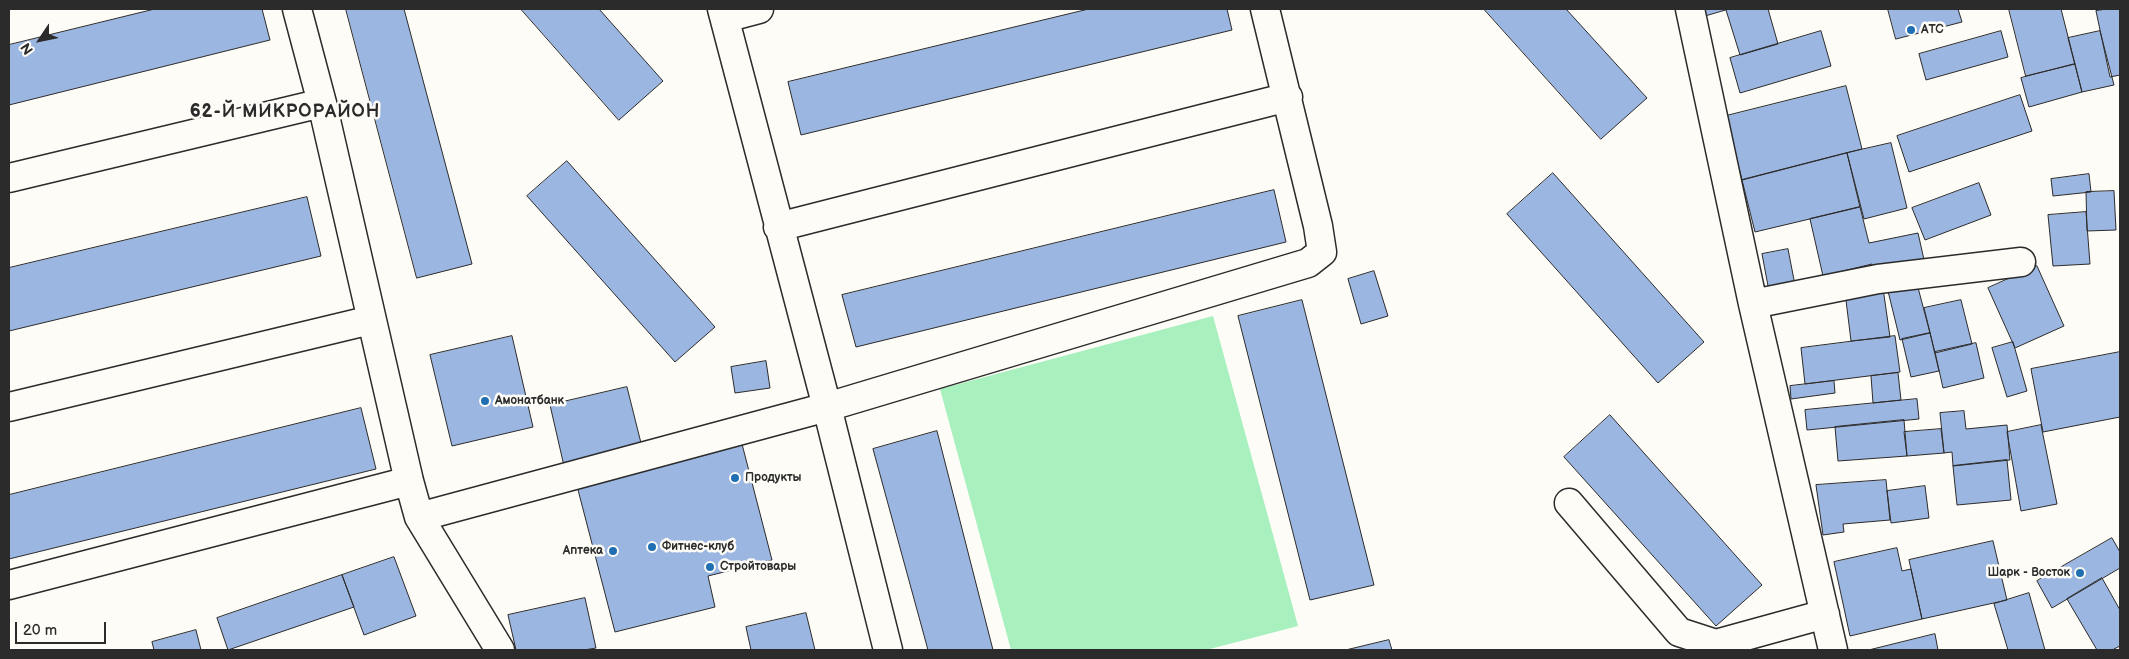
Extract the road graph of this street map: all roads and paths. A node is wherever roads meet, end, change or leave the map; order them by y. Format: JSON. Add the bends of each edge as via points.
{"nodes":[{"id":1,"x":297,"y":9,"type":"edge"},
{"id":2,"x":759,"y":9,"type":"edge"},
{"id":3,"x":1265,"y":9,"type":"edge"},
{"id":4,"x":1690,"y":9,"type":"edge"},
{"id":5,"x":724,"y":13,"type":"edge"},
{"id":6,"x":1288,"y":98,"type":"junction"},
{"id":7,"x":322,"y":103,"type":"junction"},
{"id":8,"x":9,"y":178,"type":"edge"},
{"id":9,"x":778,"y":226,"type":"junction"},
{"id":10,"x":2021,"y":262,"type":"dead end"},
{"id":11,"x":1753,"y":304,"type":"junction"},
{"id":12,"x":372,"y":320,"type":"junction"},
{"id":13,"x":9,"y":407,"type":"edge"},
{"id":14,"x":827,"y":407,"type":"junction"},
{"id":15,"x":409,"y":482,"type":"junction"},
{"id":16,"x":1569,"y":502,"type":"dead end"},
{"id":17,"x":419,"y":517,"type":"junction"},
{"id":18,"x":9,"y":585,"type":"edge"},
{"id":19,"x":1825,"y":614,"type":"junction"},
{"id":20,"x":500,"y":650,"type":"edge"},
{"id":21,"x":888,"y":650,"type":"edge"},
{"id":22,"x":1831,"y":650,"type":"edge"}],
"edges":[{"from":1,"to":7,"type":"street"},
{"from":2,"to":5,"type":"street"},
{"from":3,"to":6,"type":"street"},
{"from":4,"to":11,"type":"street"},
{"from":5,"to":9,"type":"street"},
{"from":6,"to":9,"type":"street"},
{"from":6,"to":14,"type":"street","via":[[1322,252],[1308,263]]},
{"from":7,"to":8,"type":"street"},
{"from":7,"to":12,"type":"street"},
{"from":9,"to":14,"type":"street"},
{"from":10,"to":11,"type":"street","via":[[1878,278]]},
{"from":11,"to":19,"type":"street"},
{"from":12,"to":13,"type":"street"},
{"from":12,"to":15,"type":"street"},
{"from":14,"to":17,"type":"street"},
{"from":14,"to":21,"type":"street"},
{"from":15,"to":17,"type":"street"},
{"from":15,"to":18,"type":"street"},
{"from":16,"to":19,"type":"street","via":[[1679,632],[1716,644]]},
{"from":17,"to":20,"type":"street"},
{"from":19,"to":22,"type":"street"}]}
